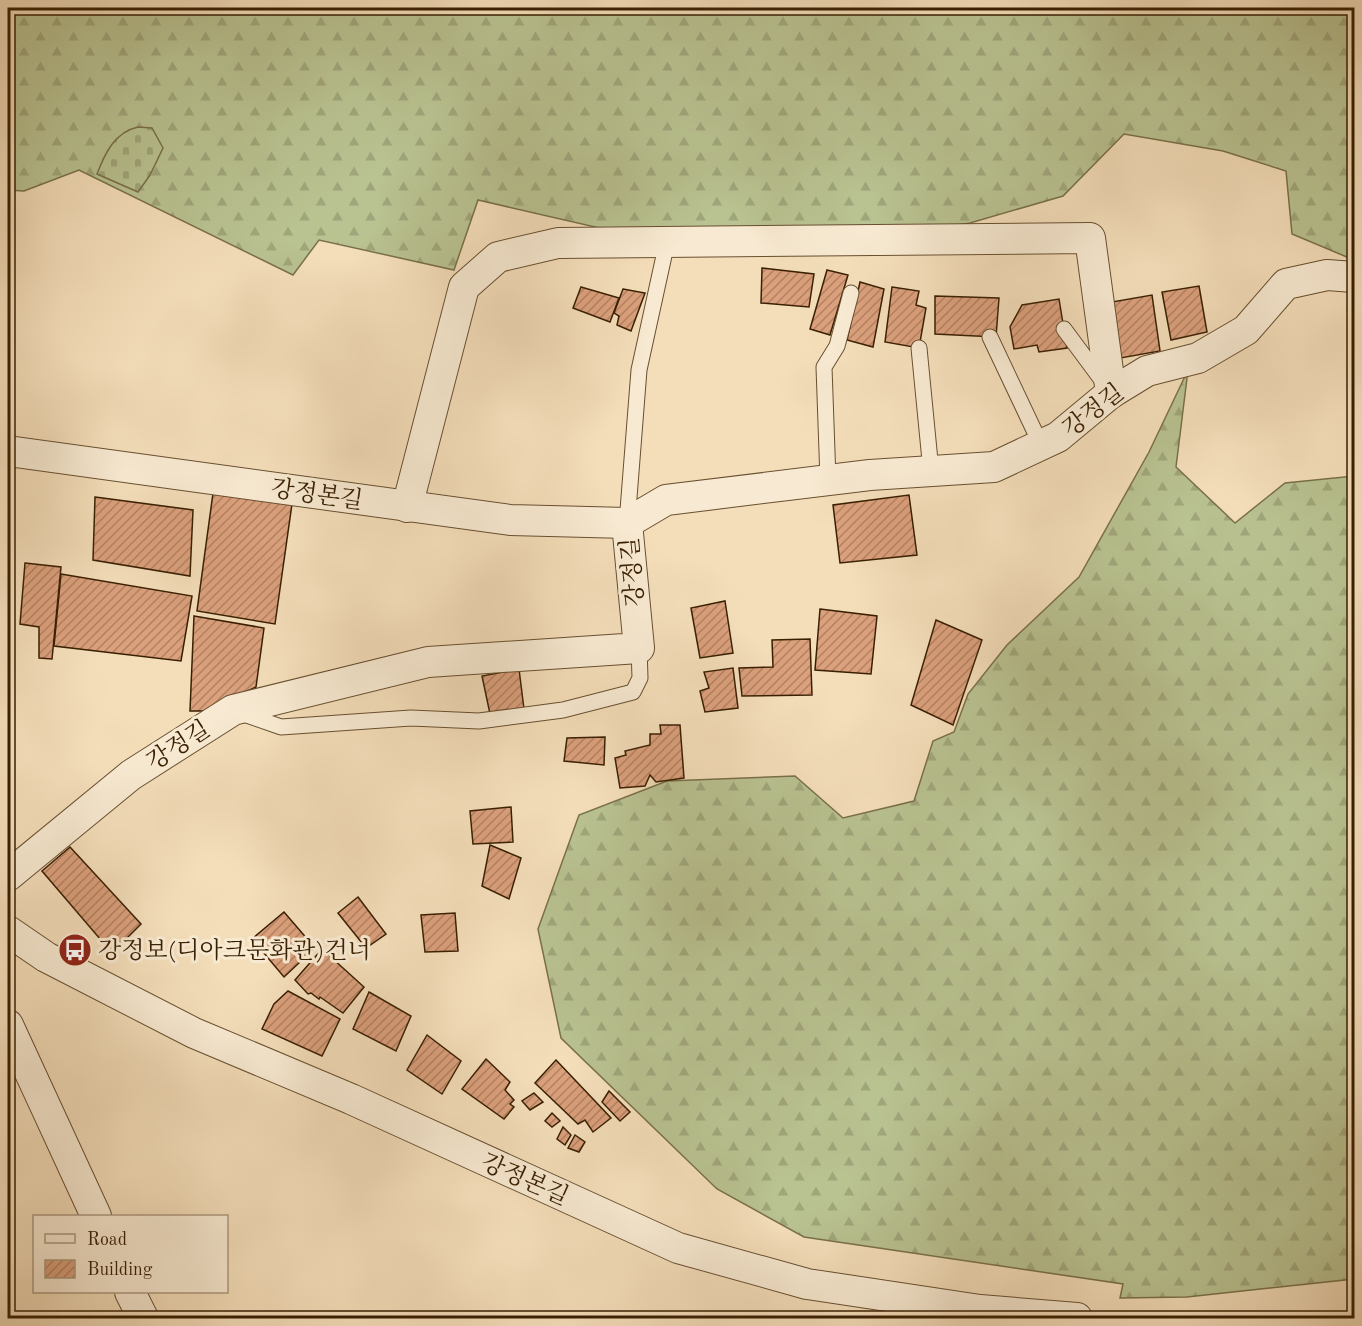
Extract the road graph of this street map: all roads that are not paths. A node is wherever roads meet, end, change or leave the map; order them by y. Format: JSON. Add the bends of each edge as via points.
{"nodes":[{"id":1,"x":667,"y":242,"type":"junction"},
{"id":2,"x":1354,"y":277,"type":"edge"},
{"id":3,"x":851,"y":293,"type":"dead end"},
{"id":4,"x":1064,"y":328,"type":"dead end"},
{"id":5,"x":990,"y":337,"type":"dead end"},
{"id":6,"x":919,"y":348,"type":"dead end"},
{"id":7,"x":1111,"y":393,"type":"junction"},
{"id":8,"x":1041,"y":445,"type":"junction"},
{"id":9,"x":8,"y":451,"type":"edge"},
{"id":10,"x":931,"y":471,"type":"junction"},
{"id":11,"x":828,"y":480,"type":"junction"},
{"id":12,"x":407,"y":507,"type":"junction"},
{"id":13,"x":627,"y":523,"type":"junction"},
{"id":14,"x":639,"y":648,"type":"junction"},
{"id":15,"x":233,"y":710,"type":"junction"},
{"id":16,"x":8,"y":876,"type":"edge"},
{"id":17,"x":8,"y":931,"type":"edge"},
{"id":18,"x":8,"y":1026,"type":"edge"},
{"id":19,"x":96,"y":1215,"type":"edge"},
{"id":20,"x":130,"y":1293,"type":"edge"},
{"id":21,"x":143,"y":1318,"type":"edge"},
{"id":22,"x":1077,"y":1318,"type":"edge"}],
"edges":[{"from":1,"to":7,"type":"street","via":[[1090,238]]},
{"from":1,"to":12,"type":"street","via":[[558,243],[498,257],[464,287]]},
{"from":1,"to":13,"type":"lane","via":[[639,370]]},
{"from":2,"to":7,"type":"street","name":"강정길","via":[[1327,275],[1286,284],[1246,330],[1198,358],[1147,371]]},
{"from":3,"to":11,"type":"lane","via":[[837,346],[824,367]]},
{"from":4,"to":7,"type":"lane"},
{"from":5,"to":8,"type":"lane"},
{"from":6,"to":10,"type":"lane"},
{"from":7,"to":8,"type":"street","name":"강정길","via":[[1058,437]]},
{"from":8,"to":10,"type":"street","name":"강정길","via":[[994,467]]},
{"from":9,"to":12,"type":"street","name":"강정본길"},
{"from":10,"to":11,"type":"street","name":"강정길"},
{"from":11,"to":13,"type":"street","name":"강정길","via":[[666,500]]},
{"from":12,"to":13,"type":"street","name":"강정본길","via":[[510,520]]},
{"from":13,"to":14,"type":"street","name":"강정길"},
{"from":14,"to":15,"type":"street","via":[[428,662]]},
{"from":14,"to":15,"type":"lane","name":"강정길","via":[[640,678],[633,692],[523,717],[479,721],[411,718],[281,727]]},
{"from":15,"to":16,"type":"street","name":"강정길","via":[[131,775]]},
{"from":17,"to":22,"type":"street","name":"강정본길","via":[[46,957],[194,1033],[351,1099],[678,1248],[807,1284],[980,1310]]},
{"from":18,"to":19,"type":"street"},
{"from":20,"to":21,"type":"street"}]}
